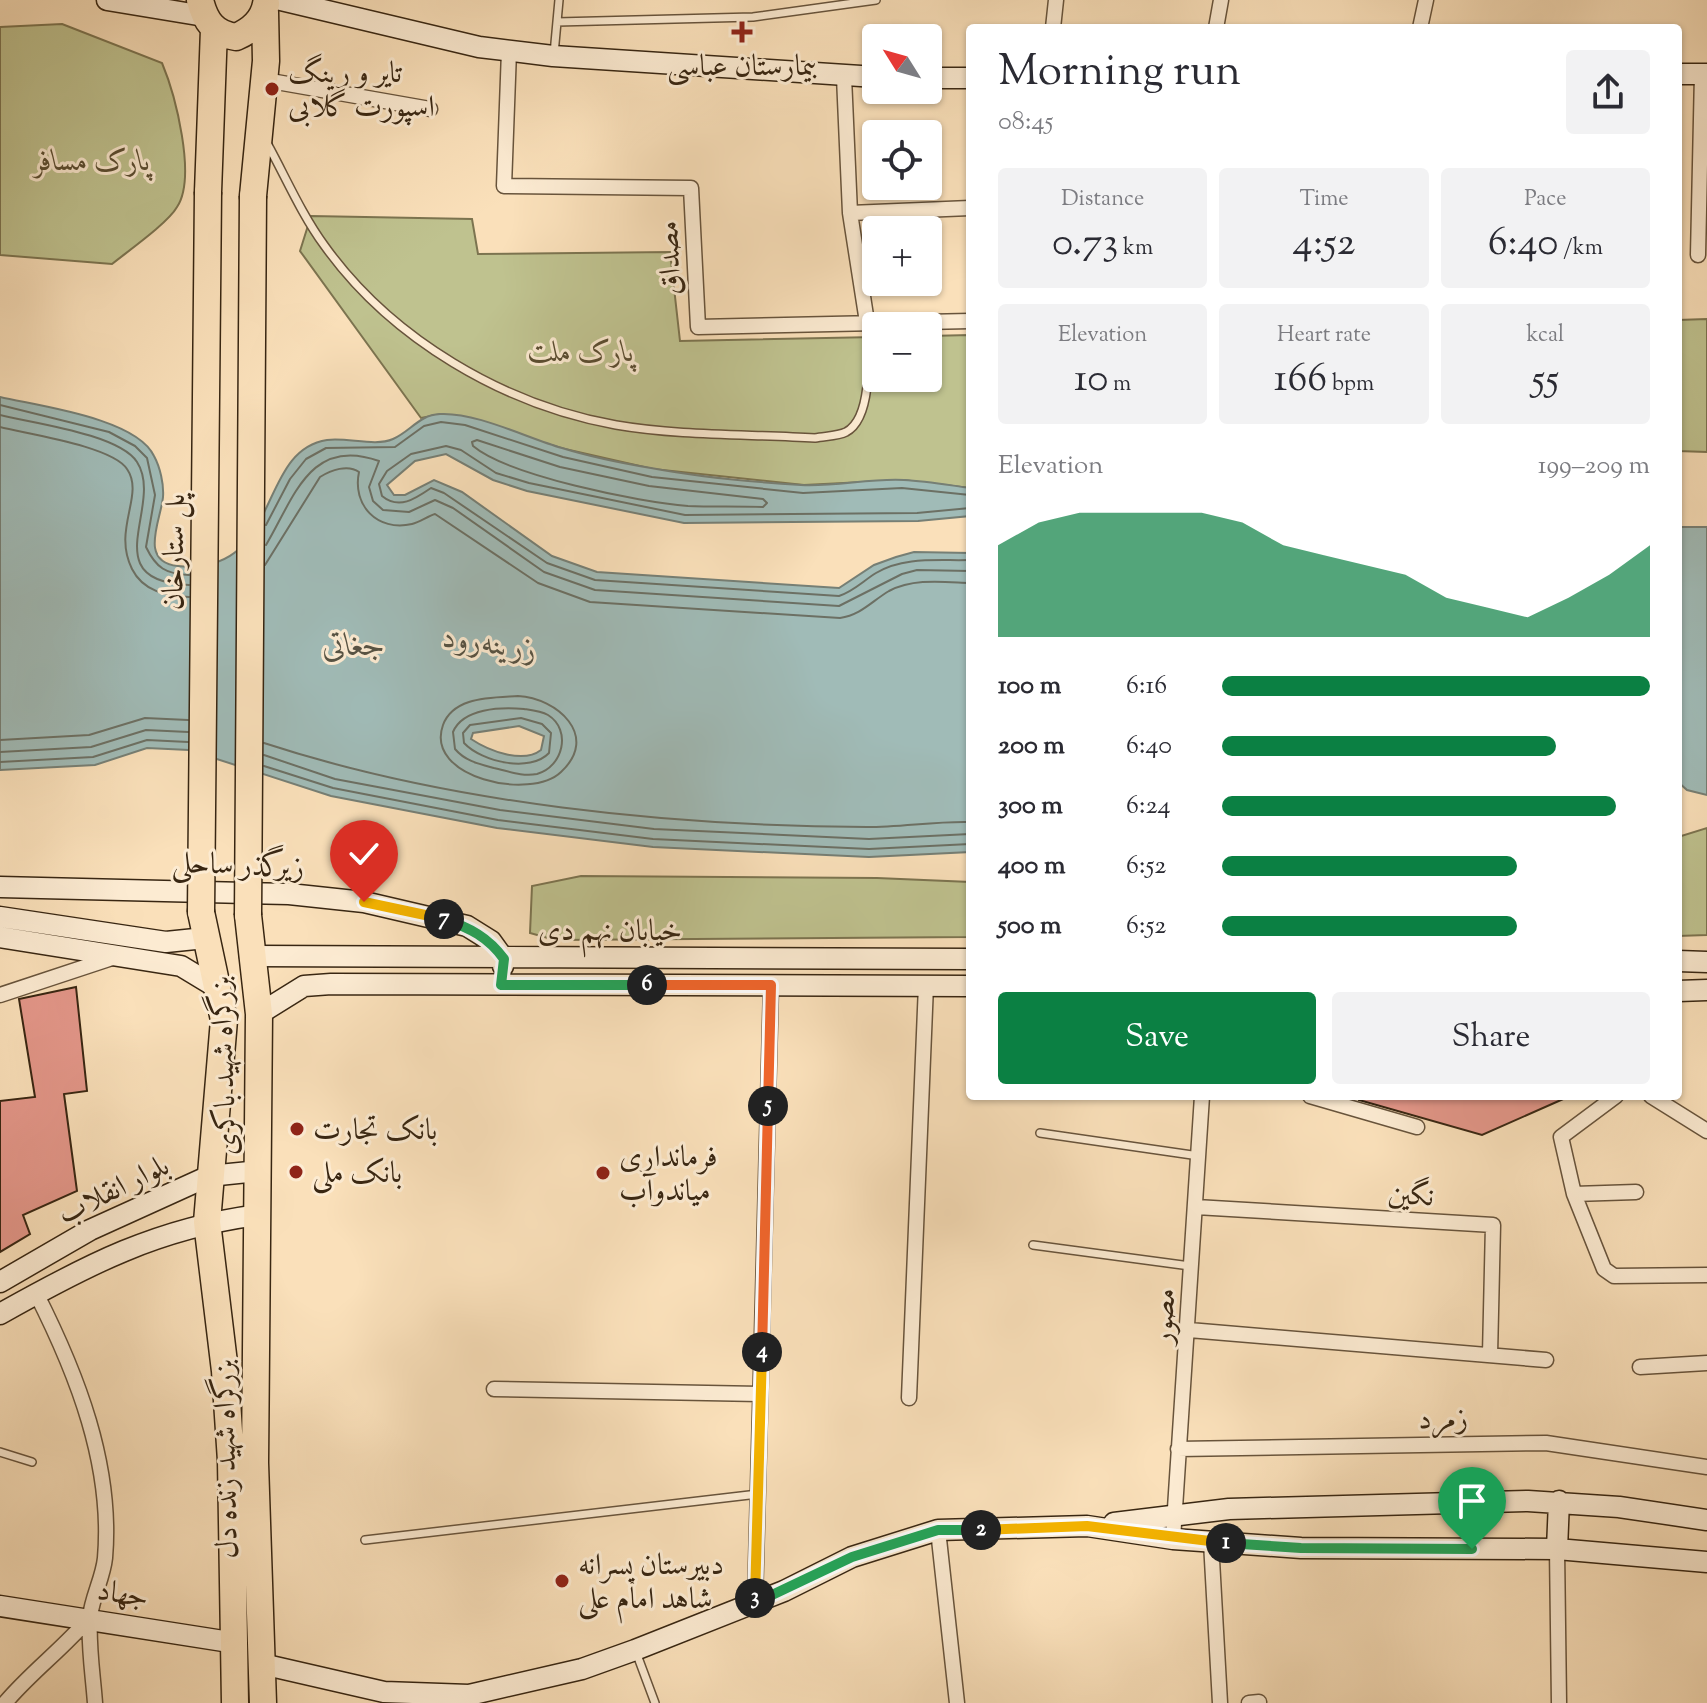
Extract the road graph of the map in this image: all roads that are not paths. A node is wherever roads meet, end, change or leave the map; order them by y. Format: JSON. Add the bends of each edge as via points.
{"nodes":[{"id":1,"x":107,"y":0,"type":"edge"},
{"id":2,"x":559,"y":0,"type":"edge"},
{"id":3,"x":876,"y":0,"type":"edge"},
{"id":4,"x":1056,"y":0,"type":"edge"},
{"id":5,"x":1221,"y":0,"type":"edge"},
{"id":6,"x":1426,"y":0,"type":"edge"},
{"id":7,"x":271,"y":4,"type":"edge"},
{"id":8,"x":206,"y":15,"type":"edge"},
{"id":9,"x":557,"y":22,"type":"junction"},
{"id":10,"x":1053,"y":24,"type":"edge"},
{"id":11,"x":1217,"y":24,"type":"edge"},
{"id":12,"x":1421,"y":24,"type":"edge"},
{"id":13,"x":509,"y":51,"type":"junction"},
{"id":14,"x":553,"y":56,"type":"junction"},
{"id":15,"x":1682,"y":74,"type":"edge"},
{"id":16,"x":1704,"y":74,"type":"edge"},
{"id":17,"x":844,"y":77,"type":"junction"},
{"id":18,"x":862,"y":77,"type":"edge"},
{"id":19,"x":942,"y":78,"type":"edge"},
{"id":20,"x":966,"y":78,"type":"edge"},
{"id":21,"x":265,"y":80,"type":"junction"},
{"id":22,"x":430,"y":109,"type":"dead end"},
{"id":23,"x":259,"y":129,"type":"junction"},
{"id":24,"x":966,"y":208,"type":"edge"},
{"id":25,"x":850,"y":213,"type":"junction"},
{"id":26,"x":1698,"y":255,"type":"dead end"},
{"id":27,"x":865,"y":312,"type":"edge"},
{"id":28,"x":942,"y":321,"type":"edge"},
{"id":29,"x":966,"y":321,"type":"edge"},
{"id":30,"x":862,"y":322,"type":"edge"},
{"id":31,"x":866,"y":392,"type":"edge"},
{"id":32,"x":0,"y":887,"type":"edge"},
{"id":33,"x":201,"y":912,"type":"joint"},
{"id":34,"x":0,"y":917,"type":"edge"},
{"id":35,"x":58,"y":936,"type":"junction"},
{"id":36,"x":0,"y":937,"type":"edge"},
{"id":37,"x":205,"y":938,"type":"junction"},
{"id":38,"x":119,"y":956,"type":"junction"},
{"id":39,"x":250,"y":956,"type":"junction"},
{"id":40,"x":504,"y":959,"type":"junction"},
{"id":41,"x":966,"y":959,"type":"edge"},
{"id":42,"x":1682,"y":961,"type":"edge"},
{"id":43,"x":1707,"y":962,"type":"edge"},
{"id":44,"x":501,"y":985,"type":"junction"},
{"id":45,"x":771,"y":985,"type":"junction"},
{"id":46,"x":926,"y":985,"type":"junction"},
{"id":47,"x":966,"y":986,"type":"edge"},
{"id":48,"x":219,"y":989,"type":"junction"},
{"id":49,"x":1707,"y":990,"type":"edge"},
{"id":50,"x":1682,"y":991,"type":"edge"},
{"id":51,"x":0,"y":995,"type":"edge"},
{"id":52,"x":259,"y":1014,"type":"junction"},
{"id":53,"x":1202,"y":1100,"type":"edge"},
{"id":54,"x":1324,"y":1100,"type":"edge"},
{"id":55,"x":1611,"y":1100,"type":"edge"},
{"id":56,"x":1657,"y":1100,"type":"edge"},
{"id":57,"x":1417,"y":1127,"type":"dead end"},
{"id":58,"x":1707,"y":1131,"type":"edge"},
{"id":59,"x":1040,"y":1133,"type":"dead end"},
{"id":60,"x":1199,"y":1156,"type":"junction"},
{"id":61,"x":259,"y":1171,"type":"junction"},
{"id":62,"x":209,"y":1176,"type":"junction"},
{"id":63,"x":1636,"y":1192,"type":"dead end"},
{"id":64,"x":1574,"y":1194,"type":"junction"},
{"id":65,"x":1196,"y":1207,"type":"junction"},
{"id":66,"x":258,"y":1215,"type":"junction"},
{"id":67,"x":207,"y":1222,"type":"junction"},
{"id":68,"x":90,"y":1230,"type":"junction"},
{"id":69,"x":1033,"y":1245,"type":"dead end"},
{"id":70,"x":98,"y":1260,"type":"junction"},
{"id":71,"x":1192,"y":1267,"type":"junction"},
{"id":72,"x":1707,"y":1275,"type":"edge"},
{"id":73,"x":0,"y":1282,"type":"edge"},
{"id":74,"x":36,"y":1293,"type":"junction"},
{"id":75,"x":0,"y":1314,"type":"edge"},
{"id":76,"x":1189,"y":1330,"type":"junction"},
{"id":77,"x":1490,"y":1355,"type":"junction"},
{"id":78,"x":1546,"y":1360,"type":"dead end"},
{"id":79,"x":1707,"y":1363,"type":"edge"},
{"id":80,"x":1640,"y":1367,"type":"dead end"},
{"id":81,"x":494,"y":1389,"type":"dead end"},
{"id":82,"x":760,"y":1394,"type":"junction"},
{"id":83,"x":909,"y":1398,"type":"dead end"},
{"id":84,"x":1178,"y":1449,"type":"junction"},
{"id":85,"x":0,"y":1452,"type":"edge"},
{"id":86,"x":32,"y":1462,"type":"dead end"},
{"id":87,"x":1707,"y":1467,"type":"edge"},
{"id":88,"x":758,"y":1494,"type":"junction"},
{"id":89,"x":1559,"y":1501,"type":"junction"},
{"id":90,"x":1172,"y":1516,"type":"junction"},
{"id":91,"x":1707,"y":1520,"type":"edge"},
{"id":92,"x":1087,"y":1526,"type":"junction"},
{"id":93,"x":938,"y":1530,"type":"junction"},
{"id":94,"x":1173,"y":1539,"type":"junction"},
{"id":95,"x":365,"y":1540,"type":"dead end"},
{"id":96,"x":1211,"y":1542,"type":"junction"},
{"id":97,"x":1557,"y":1549,"type":"junction"},
{"id":98,"x":1707,"y":1562,"type":"edge"},
{"id":99,"x":755,"y":1603,"type":"junction"},
{"id":100,"x":0,"y":1606,"type":"edge"},
{"id":101,"x":90,"y":1617,"type":"junction"},
{"id":102,"x":236,"y":1643,"type":"junction"},
{"id":103,"x":635,"y":1650,"type":"junction"},
{"id":104,"x":262,"y":1664,"type":"junction"},
{"id":105,"x":411,"y":1698,"type":"edge"},
{"id":106,"x":1259,"y":1702,"type":"edge"},
{"id":107,"x":5,"y":1703,"type":"edge"},
{"id":108,"x":95,"y":1703,"type":"edge"},
{"id":109,"x":235,"y":1703,"type":"edge"},
{"id":110,"x":263,"y":1703,"type":"edge"},
{"id":111,"x":655,"y":1703,"type":"edge"},
{"id":112,"x":957,"y":1703,"type":"edge"},
{"id":113,"x":1220,"y":1703,"type":"edge"},
{"id":114,"x":1249,"y":1703,"type":"edge"},
{"id":115,"x":1559,"y":1703,"type":"edge"}],
"edges":[{"from":1,"to":8,"type":"main road"},
{"from":2,"to":9,"type":"lane"},
{"from":3,"to":9,"type":"lane","via":[[753,17]]},
{"from":4,"to":10,"type":"street"},
{"from":5,"to":11,"type":"street"},
{"from":6,"to":12,"type":"street"},
{"from":7,"to":8,"type":"highway","via":[[251,31],[236,37]]},
{"from":7,"to":13,"type":"main road"},
{"from":7,"to":21,"type":"highway"},
{"from":8,"to":33,"type":"highway","name":"پل ستارخان","bridge":true},
{"from":9,"to":14,"type":"lane"},
{"from":13,"to":14,"type":"main road"},
{"from":13,"to":30,"type":"street","name":"مصداق","via":[[504,186],[691,188],[698,327]]},
{"from":14,"to":17,"type":"main road"},
{"from":15,"to":16,"type":"main road"},
{"from":16,"to":26,"type":"street"},
{"from":17,"to":18,"type":"main road"},
{"from":17,"to":25,"type":"street"},
{"from":19,"to":20,"type":"main road"},
{"from":21,"to":22,"type":"street"},
{"from":21,"to":23,"type":"highway"},
{"from":23,"to":31,"type":"lane","via":[[323,245],[353,281],[422,342],[495,386],[553,411],[634,427],[815,438],[847,431],[856,423]]},
{"from":23,"to":39,"type":"highway","name":"بزرگراه شهید باکری","bridge":true,"via":[[253,196]]},
{"from":24,"to":25,"type":"street"},
{"from":25,"to":27,"type":"street"},
{"from":28,"to":29,"type":"street","name":"مصداق"},
{"from":32,"to":40,"type":"main road","name":"زیرگذر ساحلی","via":[[289,894],[364,902],[467,926],[491,941]]},
{"from":33,"to":37,"type":"highway","name":"بزرگراه شهید باکری"},
{"from":34,"to":35,"type":"main road"},
{"from":35,"to":36,"type":"main road"},
{"from":35,"to":37,"type":"main road","via":[[166,942]]},
{"from":35,"to":38,"type":"main road"},
{"from":37,"to":48,"type":"highway","name":"بزرگراه شهید باکری"},
{"from":38,"to":48,"type":"main road","via":[[181,966]]},
{"from":38,"to":51,"type":"street"},
{"from":39,"to":40,"type":"main road","name":"خیابان نهم دی"},
{"from":39,"to":52,"type":"highway","name":"بزرگراه شهید باکری"},
{"from":40,"to":41,"type":"main road","name":"خیابان نهم دی"},
{"from":40,"to":44,"type":"main road"},
{"from":42,"to":43,"type":"main road"},
{"from":44,"to":45,"type":"main road","name":"خیابان نهم دی"},
{"from":44,"to":52,"type":"main road","name":"خیابان نهم دی","via":[[304,986]]},
{"from":45,"to":46,"type":"main road","name":"خیابان نهم دی"},
{"from":45,"to":82,"type":"street"},
{"from":46,"to":47,"type":"main road","name":"خیابان نهم دی"},
{"from":46,"to":83,"type":"street"},
{"from":48,"to":62,"type":"highway","name":"بزرگراه شهید باکری","via":[[223,1036]]},
{"from":49,"to":50,"type":"main road"},
{"from":52,"to":61,"type":"highway","name":"بزرگراه شهید باکری"},
{"from":53,"to":60,"type":"street","name":"مصور"},
{"from":54,"to":57,"type":"street"},
{"from":55,"to":64,"type":"street","via":[[1561,1137]]},
{"from":56,"to":58,"type":"street"},
{"from":59,"to":60,"type":"lane"},
{"from":60,"to":65,"type":"street","name":"مصور"},
{"from":61,"to":62,"type":"main road","name":"بلوار انقلاب"},
{"from":61,"to":66,"type":"highway","name":"بزرگراه شهید باکری"},
{"from":62,"to":67,"type":"highway","name":"بزرگراه شهید زنده دل"},
{"from":62,"to":68,"type":"main road","name":"بلوار انقلاب"},
{"from":63,"to":64,"type":"street"},
{"from":64,"to":72,"type":"street","via":[[1604,1269],[1614,1276]]},
{"from":65,"to":71,"type":"street","name":"مصور"},
{"from":65,"to":77,"type":"street","name":"نگین","via":[[1493,1225]]},
{"from":66,"to":67,"type":"main road","name":"بلوار انقلاب"},
{"from":66,"to":104,"type":"highway","name":"بزرگراه شهید زنده دل","via":[[255,1463]]},
{"from":67,"to":70,"type":"main road","name":"بلوار انقلاب"},
{"from":67,"to":102,"type":"highway","name":"بزرگراه شهید زنده دل","via":[[225,1371]]},
{"from":68,"to":70,"type":"main road"},
{"from":68,"to":73,"type":"main road","name":"بلوار انقلاب"},
{"from":69,"to":71,"type":"lane"},
{"from":70,"to":74,"type":"main road","name":"بلوار انقلاب"},
{"from":71,"to":76,"type":"street","name":"مصور"},
{"from":74,"to":75,"type":"main road","name":"بلوار انقلاب"},
{"from":74,"to":101,"type":"street","via":[[68,1356],[88,1416],[103,1499],[105,1558]]},
{"from":76,"to":77,"type":"street"},
{"from":76,"to":84,"type":"street","name":"مصور"},
{"from":77,"to":78,"type":"street"},
{"from":79,"to":80,"type":"street"},
{"from":81,"to":82,"type":"street"},
{"from":82,"to":88,"type":"street"},
{"from":84,"to":87,"type":"street","name":"زمرد","via":[[1546,1443]]},
{"from":84,"to":90,"type":"street","name":"مصور"},
{"from":85,"to":86,"type":"lane"},
{"from":88,"to":95,"type":"lane"},
{"from":88,"to":99,"type":"street"},
{"from":89,"to":90,"type":"main road","via":[[1229,1509]]},
{"from":89,"to":91,"type":"main road"},
{"from":89,"to":97,"type":"main road"},
{"from":90,"to":92,"type":"main road"},
{"from":90,"to":94,"type":"street","name":"مصور"},
{"from":92,"to":93,"type":"main road"},
{"from":92,"to":94,"type":"main road"},
{"from":93,"to":99,"type":"main road","via":[[852,1557]]},
{"from":93,"to":112,"type":"street"},
{"from":94,"to":96,"type":"main road"},
{"from":96,"to":97,"type":"main road","via":[[1301,1548]]},
{"from":96,"to":113,"type":"street"},
{"from":97,"to":98,"type":"main road"},
{"from":97,"to":115,"type":"street"},
{"from":99,"to":103,"type":"main road"},
{"from":100,"to":101,"type":"main road","name":"جهاد"},
{"from":101,"to":102,"type":"main road","name":"جهاد"},
{"from":101,"to":107,"type":"street"},
{"from":101,"to":108,"type":"street"},
{"from":102,"to":109,"type":"highway","name":"بزرگراه شهید زنده دل"},
{"from":103,"to":105,"type":"main road","via":[[582,1669],[469,1695]]},
{"from":103,"to":111,"type":"lane"},
{"from":104,"to":105,"type":"main road"},
{"from":104,"to":110,"type":"highway","name":"بزرگراه شهید زنده دل"},
{"from":106,"to":114,"type":"street"}]}
